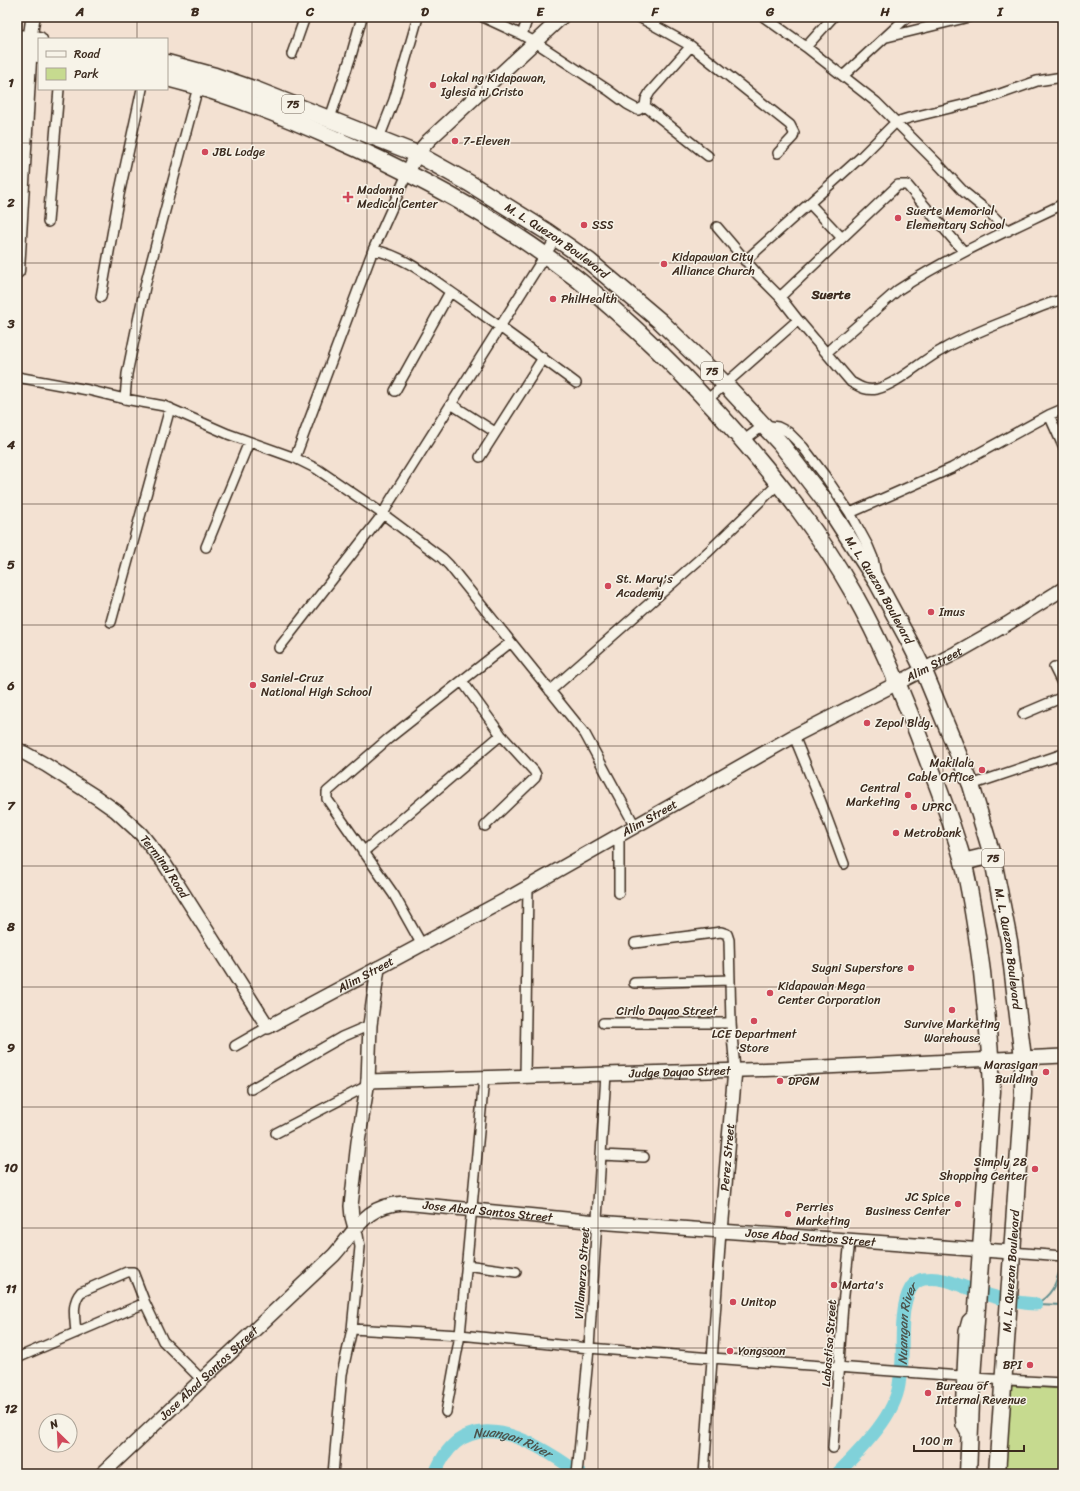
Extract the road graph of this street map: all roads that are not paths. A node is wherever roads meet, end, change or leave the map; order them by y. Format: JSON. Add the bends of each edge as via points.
{"nodes":[{"id":1,"x":33,"y":17,"type":"edge"},
{"id":2,"x":305,"y":17,"type":"edge"},
{"id":3,"x":362,"y":17,"type":"edge"},
{"id":4,"x":418,"y":17,"type":"edge"},
{"id":5,"x":483,"y":17,"type":"edge"},
{"id":6,"x":528,"y":17,"type":"edge"},
{"id":7,"x":562,"y":17,"type":"edge"},
{"id":8,"x":639,"y":17,"type":"edge"},
{"id":9,"x":764,"y":17,"type":"edge"},
{"id":10,"x":833,"y":17,"type":"edge"},
{"id":11,"x":907,"y":17,"type":"edge"},
{"id":12,"x":969,"y":17,"type":"edge"},
{"id":13,"x":522,"y":35,"type":"junction"},
{"id":14,"x":885,"y":37,"type":"junction"},
{"id":15,"x":535,"y":42,"type":"junction"},
{"id":16,"x":29,"y":46,"type":"edge"},
{"id":17,"x":691,"y":46,"type":"junction"},
{"id":18,"x":806,"y":47,"type":"junction"},
{"id":19,"x":292,"y":54,"type":"dead end"},
{"id":20,"x":170,"y":71,"type":"edge"},
{"id":21,"x":843,"y":76,"type":"junction"},
{"id":22,"x":1063,"y":77,"type":"edge"},
{"id":23,"x":198,"y":87,"type":"junction"},
{"id":24,"x":60,"y":90,"type":"edge"},
{"id":25,"x":142,"y":90,"type":"edge"},
{"id":26,"x":645,"y":106,"type":"junction"},
{"id":27,"x":330,"y":118,"type":"junction"},
{"id":28,"x":896,"y":122,"type":"junction"},
{"id":29,"x":379,"y":138,"type":"junction"},
{"id":30,"x":21,"y":147,"type":"edge"},
{"id":31,"x":778,"y":153,"type":"dead end"},
{"id":32,"x":417,"y":154,"type":"junction"},
{"id":33,"x":708,"y":156,"type":"dead end"},
{"id":34,"x":408,"y":172,"type":"junction"},
{"id":35,"x":810,"y":204,"type":"junction"},
{"id":36,"x":1063,"y":204,"type":"edge"},
{"id":37,"x":48,"y":222,"type":"dead end"},
{"id":38,"x":717,"y":227,"type":"dead end"},
{"id":39,"x":1008,"y":231,"type":"junction"},
{"id":40,"x":556,"y":238,"type":"junction"},
{"id":41,"x":842,"y":238,"type":"junction"},
{"id":42,"x":372,"y":250,"type":"junction"},
{"id":43,"x":964,"y":252,"type":"junction"},
{"id":44,"x":545,"y":256,"type":"junction"},
{"id":45,"x":745,"y":261,"type":"junction"},
{"id":46,"x":17,"y":271,"type":"edge"},
{"id":47,"x":450,"y":292,"type":"junction"},
{"id":48,"x":100,"y":297,"type":"dead end"},
{"id":49,"x":780,"y":297,"type":"junction"},
{"id":50,"x":1063,"y":300,"type":"edge"},
{"id":51,"x":798,"y":320,"type":"junction"},
{"id":52,"x":500,"y":326,"type":"junction"},
{"id":53,"x":826,"y":353,"type":"junction"},
{"id":54,"x":543,"y":358,"type":"junction"},
{"id":55,"x":17,"y":377,"type":"edge"},
{"id":56,"x":576,"y":383,"type":"dead end"},
{"id":57,"x":725,"y":384,"type":"junction"},
{"id":58,"x":395,"y":391,"type":"dead end"},
{"id":59,"x":125,"y":400,"type":"junction"},
{"id":60,"x":707,"y":400,"type":"junction"},
{"id":61,"x":451,"y":404,"type":"junction"},
{"id":62,"x":170,"y":408,"type":"junction"},
{"id":63,"x":1063,"y":409,"type":"edge"},
{"id":64,"x":1049,"y":415,"type":"junction"},
{"id":65,"x":764,"y":425,"type":"junction"},
{"id":66,"x":496,"y":432,"type":"junction"},
{"id":67,"x":743,"y":441,"type":"junction"},
{"id":68,"x":249,"y":442,"type":"junction"},
{"id":69,"x":1063,"y":446,"type":"edge"},
{"id":70,"x":480,"y":457,"type":"dead end"},
{"id":71,"x":295,"y":458,"type":"junction"},
{"id":72,"x":779,"y":483,"type":"junction"},
{"id":73,"x":383,"y":514,"type":"junction"},
{"id":74,"x":850,"y":514,"type":"junction"},
{"id":75,"x":206,"y":547,"type":"dead end"},
{"id":76,"x":877,"y":582,"type":"junction"},
{"id":77,"x":1063,"y":589,"type":"edge"},
{"id":78,"x":111,"y":622,"type":"dead end"},
{"id":79,"x":511,"y":642,"type":"junction"},
{"id":80,"x":279,"y":648,"type":"dead end"},
{"id":81,"x":1054,"y":667,"type":"dead end"},
{"id":82,"x":923,"y":669,"type":"junction"},
{"id":83,"x":462,"y":681,"type":"junction"},
{"id":84,"x":898,"y":682,"type":"junction"},
{"id":85,"x":1063,"y":685,"type":"edge"},
{"id":86,"x":550,"y":690,"type":"junction"},
{"id":87,"x":1063,"y":697,"type":"edge"},
{"id":88,"x":1023,"y":714,"type":"dead end"},
{"id":89,"x":501,"y":735,"type":"junction"},
{"id":90,"x":794,"y":736,"type":"junction"},
{"id":91,"x":17,"y":749,"type":"edge"},
{"id":92,"x":1063,"y":754,"type":"edge"},
{"id":93,"x":970,"y":785,"type":"junction"},
{"id":94,"x":485,"y":826,"type":"dead end"},
{"id":95,"x":635,"y":826,"type":"junction"},
{"id":96,"x":619,"y":835,"type":"junction"},
{"id":97,"x":363,"y":852,"type":"junction"},
{"id":98,"x":992,"y":854,"type":"junction"},
{"id":99,"x":963,"y":862,"type":"junction"},
{"id":100,"x":844,"y":864,"type":"dead end"},
{"id":101,"x":528,"y":887,"type":"junction"},
{"id":102,"x":619,"y":893,"type":"dead end"},
{"id":103,"x":635,"y":943,"type":"dead end"},
{"id":104,"x":422,"y":945,"type":"junction"},
{"id":105,"x":378,"y":968,"type":"junction"},
{"id":106,"x":730,"y":980,"type":"junction"},
{"id":107,"x":634,"y":983,"type":"dead end"},
{"id":108,"x":731,"y":1023,"type":"junction"},
{"id":109,"x":603,"y":1024,"type":"dead end"},
{"id":110,"x":370,"y":1025,"type":"junction"},
{"id":111,"x":268,"y":1027,"type":"junction"},
{"id":112,"x":235,"y":1046,"type":"dead end"},
{"id":113,"x":1063,"y":1056,"type":"edge"},
{"id":114,"x":1023,"y":1058,"type":"junction"},
{"id":115,"x":991,"y":1060,"type":"junction"},
{"id":116,"x":735,"y":1070,"type":"junction"},
{"id":117,"x":606,"y":1074,"type":"junction"},
{"id":118,"x":525,"y":1077,"type":"junction"},
{"id":119,"x":484,"y":1078,"type":"junction"},
{"id":120,"x":367,"y":1083,"type":"junction"},
{"id":121,"x":251,"y":1089,"type":"dead end"},
{"id":122,"x":276,"y":1133,"type":"dead end"},
{"id":123,"x":601,"y":1155,"type":"junction"},
{"id":124,"x":644,"y":1157,"type":"dead end"},
{"id":125,"x":472,"y":1210,"type":"junction"},
{"id":126,"x":597,"y":1222,"type":"junction"},
{"id":127,"x":355,"y":1228,"type":"junction"},
{"id":128,"x":721,"y":1231,"type":"junction"},
{"id":129,"x":850,"y":1240,"type":"junction"},
{"id":130,"x":981,"y":1250,"type":"junction"},
{"id":131,"x":1011,"y":1252,"type":"junction"},
{"id":132,"x":1059,"y":1256,"type":"edge"},
{"id":133,"x":466,"y":1265,"type":"junction"},
{"id":134,"x":516,"y":1272,"type":"dead end"},
{"id":135,"x":145,"y":1303,"type":"junction"},
{"id":136,"x":352,"y":1329,"type":"junction"},
{"id":137,"x":76,"y":1333,"type":"junction"},
{"id":138,"x":460,"y":1336,"type":"junction"},
{"id":139,"x":589,"y":1348,"type":"junction"},
{"id":140,"x":17,"y":1358,"type":"edge"},
{"id":141,"x":712,"y":1358,"type":"junction"},
{"id":142,"x":838,"y":1368,"type":"junction"},
{"id":143,"x":966,"y":1377,"type":"junction"},
{"id":144,"x":201,"y":1379,"type":"junction"},
{"id":145,"x":1004,"y":1379,"type":"junction"},
{"id":146,"x":1063,"y":1383,"type":"edge"},
{"id":147,"x":446,"y":1412,"type":"dead end"},
{"id":148,"x":833,"y":1448,"type":"dead end"},
{"id":149,"x":102,"y":1474,"type":"edge"},
{"id":150,"x":333,"y":1474,"type":"edge"},
{"id":151,"x":577,"y":1474,"type":"edge"},
{"id":152,"x":704,"y":1474,"type":"edge"},
{"id":153,"x":968,"y":1474,"type":"edge"},
{"id":154,"x":997,"y":1474,"type":"edge"}],
"edges":[{"from":1,"to":16,"type":"street"},
{"from":2,"to":19,"type":"street"},
{"from":3,"to":27,"type":"street"},
{"from":4,"to":29,"type":"street","via":[[394,100]]},
{"from":5,"to":13,"type":"street"},
{"from":6,"to":13,"type":"street"},
{"from":7,"to":15,"type":"street"},
{"from":8,"to":17,"type":"street"},
{"from":9,"to":18,"type":"street"},
{"from":10,"to":18,"type":"street"},
{"from":11,"to":14,"type":"street"},
{"from":12,"to":14,"type":"street"},
{"from":13,"to":15,"type":"street"},
{"from":14,"to":21,"type":"street"},
{"from":15,"to":26,"type":"street","via":[[635,109]]},
{"from":15,"to":32,"type":"street"},
{"from":16,"to":30,"type":"main road"},
{"from":17,"to":26,"type":"street","via":[[650,92]]},
{"from":17,"to":31,"type":"street","via":[[790,125],[793,137]]},
{"from":18,"to":21,"type":"street"},
{"from":20,"to":23,"type":"highway","name":"M. L. Quezon Boulevard","number":"75"},
{"from":20,"to":27,"type":"highway","name":"M. L. Quezon Boulevard","number":"75","via":[[256,90]]},
{"from":21,"to":28,"type":"street"},
{"from":22,"to":28,"type":"street","via":[[1037,81],[983,100]]},
{"from":23,"to":34,"type":"highway","name":"M. L. Quezon Boulevard","number":"75","via":[[283,117]]},
{"from":23,"to":59,"type":"street","via":[[146,282],[127,374]]},
{"from":24,"to":37,"type":"street"},
{"from":25,"to":48,"type":"street"},
{"from":26,"to":33,"type":"street"},
{"from":27,"to":29,"type":"highway","name":"M. L. Quezon Boulevard","number":"75"},
{"from":28,"to":35,"type":"street"},
{"from":28,"to":39,"type":"street","via":[[964,192]]},
{"from":29,"to":32,"type":"highway","name":"M. L. Quezon Boulevard","number":"75"},
{"from":30,"to":46,"type":"main road"},
{"from":32,"to":34,"type":"street"},
{"from":32,"to":40,"type":"highway","name":"M. L. Quezon Boulevard","number":"75","via":[[469,183]]},
{"from":34,"to":42,"type":"street"},
{"from":34,"to":44,"type":"highway","name":"M. L. Quezon Boulevard","number":"75"},
{"from":35,"to":41,"type":"street"},
{"from":35,"to":45,"type":"street"},
{"from":36,"to":39,"type":"street"},
{"from":38,"to":45,"type":"street"},
{"from":39,"to":43,"type":"street"},
{"from":40,"to":44,"type":"street"},
{"from":40,"to":57,"type":"highway","name":"M. L. Quezon Boulevard","number":"75","via":[[621,287]]},
{"from":41,"to":43,"type":"street","via":[[898,186],[907,185]]},
{"from":41,"to":49,"type":"street"},
{"from":42,"to":47,"type":"street","via":[[386,253],[407,263]]},
{"from":42,"to":71,"type":"street"},
{"from":43,"to":53,"type":"street","via":[[898,290]]},
{"from":44,"to":52,"type":"street"},
{"from":44,"to":60,"type":"highway","name":"M. L. Quezon Boulevard","number":"75","via":[[607,304]]},
{"from":45,"to":49,"type":"street"},
{"from":47,"to":52,"type":"street"},
{"from":47,"to":58,"type":"street"},
{"from":49,"to":51,"type":"street"},
{"from":50,"to":53,"type":"street","via":[[1012,318],[962,340],[878,388],[860,388],[851,382]]},
{"from":51,"to":53,"type":"street"},
{"from":51,"to":57,"type":"street"},
{"from":52,"to":54,"type":"street"},
{"from":52,"to":61,"type":"street"},
{"from":54,"to":56,"type":"street"},
{"from":54,"to":66,"type":"street"},
{"from":55,"to":59,"type":"street","via":[[88,390]]},
{"from":57,"to":60,"type":"street"},
{"from":57,"to":65,"type":"highway","name":"M. L. Quezon Boulevard","number":"75"},
{"from":59,"to":62,"type":"street"},
{"from":60,"to":67,"type":"highway","name":"M. L. Quezon Boulevard","number":"75"},
{"from":61,"to":66,"type":"street"},
{"from":61,"to":73,"type":"street"},
{"from":62,"to":68,"type":"street"},
{"from":62,"to":78,"type":"street"},
{"from":63,"to":64,"type":"street"},
{"from":64,"to":69,"type":"street"},
{"from":64,"to":74,"type":"street","via":[[952,468]]},
{"from":65,"to":67,"type":"street"},
{"from":65,"to":74,"type":"street","via":[[778,427],[795,439],[825,476]]},
{"from":65,"to":76,"type":"highway","name":"M. L. Quezon Boulevard","number":"75","via":[[824,500]]},
{"from":66,"to":70,"type":"street"},
{"from":67,"to":72,"type":"highway","name":"M. L. Quezon Boulevard","number":"75"},
{"from":68,"to":71,"type":"street"},
{"from":68,"to":75,"type":"street"},
{"from":71,"to":73,"type":"street","via":[[317,469]]},
{"from":72,"to":84,"type":"highway","name":"M. L. Quezon Boulevard","number":"75","via":[[826,548],[855,596]]},
{"from":72,"to":86,"type":"street","via":[[709,551]]},
{"from":73,"to":79,"type":"street","via":[[449,565]]},
{"from":73,"to":80,"type":"street"},
{"from":74,"to":76,"type":"street","via":[[873,558]]},
{"from":76,"to":82,"type":"highway","name":"M. L. Quezon Boulevard","number":"75"},
{"from":77,"to":82,"type":"street","name":"Alim Street","via":[[1007,624]]},
{"from":79,"to":83,"type":"street"},
{"from":79,"to":86,"type":"street"},
{"from":81,"to":85,"type":"street"},
{"from":82,"to":84,"type":"street","name":"Alim Street"},
{"from":82,"to":93,"type":"highway","name":"M. L. Quezon Boulevard","number":"75"},
{"from":83,"to":89,"type":"street"},
{"from":83,"to":97,"type":"street","via":[[327,792],[327,799]]},
{"from":84,"to":90,"type":"street","name":"Alim Street"},
{"from":84,"to":99,"type":"highway","name":"M. L. Quezon Boulevard","number":"75"},
{"from":86,"to":95,"type":"street","via":[[585,734]]},
{"from":87,"to":88,"type":"street"},
{"from":89,"to":94,"type":"street","via":[[536,775]]},
{"from":89,"to":97,"type":"street"},
{"from":90,"to":95,"type":"street","name":"Alim Street"},
{"from":90,"to":100,"type":"street","via":[[822,802]]},
{"from":91,"to":111,"type":"street","name":"Terminal Road","via":[[116,810],[141,834],[164,863]]},
{"from":92,"to":93,"type":"street"},
{"from":93,"to":98,"type":"highway","name":"M. L. Quezon Boulevard","number":"75"},
{"from":95,"to":96,"type":"street","name":"Alim Street"},
{"from":96,"to":101,"type":"street","name":"Alim Street"},
{"from":96,"to":102,"type":"street"},
{"from":97,"to":104,"type":"street","via":[[394,895]]},
{"from":98,"to":99,"type":"highway"},
{"from":98,"to":114,"type":"highway","name":"M. L. Quezon Boulevard","number":"75","via":[[1009,941]]},
{"from":99,"to":115,"type":"highway","name":"M. L. Quezon Boulevard","number":"75","via":[[979,946]]},
{"from":101,"to":104,"type":"street","name":"Alim Street"},
{"from":101,"to":118,"type":"street"},
{"from":103,"to":106,"type":"street","name":"Perez Street","via":[[726,933],[729,940]]},
{"from":104,"to":105,"type":"street","name":"Alim Street"},
{"from":105,"to":110,"type":"street"},
{"from":105,"to":111,"type":"street","name":"Alim Street"},
{"from":106,"to":107,"type":"street"},
{"from":106,"to":108,"type":"street","name":"Perez Street"},
{"from":108,"to":109,"type":"street","name":"Cirilo Dayao Street"},
{"from":108,"to":116,"type":"street","name":"Perez Street"},
{"from":110,"to":120,"type":"street"},
{"from":110,"to":121,"type":"street","via":[[352,1032]]},
{"from":111,"to":112,"type":"street","name":"Alim Street"},
{"from":113,"to":114,"type":"street","name":"Judge Dayao Street"},
{"from":114,"to":115,"type":"street","name":"Judge Dayao Street"},
{"from":114,"to":131,"type":"highway","name":"M. L. Quezon Boulevard","number":"75","via":[[1021,1127]]},
{"from":115,"to":116,"type":"street","name":"Judge Dayao Street"},
{"from":115,"to":130,"type":"highway","name":"M. L. Quezon Boulevard","number":"75","via":[[990,1126]]},
{"from":116,"to":117,"type":"street","name":"Judge Dayao Street"},
{"from":116,"to":128,"type":"street","name":"Perez Street"},
{"from":117,"to":118,"type":"street","name":"Judge Dayao Street"},
{"from":117,"to":123,"type":"street","name":"Villamarzo Street"},
{"from":118,"to":119,"type":"street","name":"Judge Dayao Street"},
{"from":119,"to":120,"type":"street","name":"Judge Dayao Street"},
{"from":119,"to":125,"type":"street"},
{"from":120,"to":122,"type":"street"},
{"from":120,"to":127,"type":"street","via":[[351,1206]]},
{"from":123,"to":124,"type":"street"},
{"from":123,"to":126,"type":"street","name":"Villamarzo Street"},
{"from":125,"to":126,"type":"street","name":"Jose Abad Santos Street"},
{"from":125,"to":127,"type":"street","name":"Jose Abad Santos Street","via":[[391,1204],[374,1211]]},
{"from":125,"to":133,"type":"street"},
{"from":126,"to":128,"type":"street","name":"Jose Abad Santos Street"},
{"from":126,"to":139,"type":"street","name":"Villamarzo Street"},
{"from":127,"to":136,"type":"street","via":[[360,1247]]},
{"from":127,"to":144,"type":"street","name":"Jose Abad Santos Street","via":[[334,1255]]},
{"from":128,"to":129,"type":"street","name":"Jose Abad Santos Street"},
{"from":128,"to":141,"type":"street","name":"Perez Street"},
{"from":129,"to":130,"type":"street","name":"Jose Abad Santos Street"},
{"from":129,"to":142,"type":"street","name":"Labastisa Street"},
{"from":130,"to":131,"type":"street","name":"Jose Abad Santos Street"},
{"from":130,"to":143,"type":"highway","name":"M. L. Quezon Boulevard","number":"75","via":[[977,1308]]},
{"from":131,"to":132,"type":"street"},
{"from":131,"to":145,"type":"highway","name":"M. L. Quezon Boulevard","number":"75"},
{"from":133,"to":134,"type":"street"},
{"from":133,"to":138,"type":"street"},
{"from":135,"to":137,"type":"street"},
{"from":135,"to":137,"type":"street","via":[[131,1271],[81,1292],[74,1303]]},
{"from":135,"to":144,"type":"street","via":[[164,1341]]},
{"from":136,"to":138,"type":"street"},
{"from":136,"to":150,"type":"street","via":[[342,1374]]},
{"from":137,"to":140,"type":"street"},
{"from":138,"to":139,"type":"street"},
{"from":138,"to":147,"type":"street"},
{"from":139,"to":141,"type":"street"},
{"from":139,"to":151,"type":"street","name":"Villamarzo Street"},
{"from":141,"to":142,"type":"street"},
{"from":141,"to":152,"type":"street","name":"Perez Street"},
{"from":142,"to":143,"type":"street"},
{"from":142,"to":148,"type":"street","name":"Labastisa Street"},
{"from":143,"to":145,"type":"street"},
{"from":143,"to":153,"type":"highway","name":"M. L. Quezon Boulevard","number":"75","via":[[970,1441]]},
{"from":144,"to":149,"type":"street","name":"Jose Abad Santos Street"},
{"from":145,"to":146,"type":"street"},
{"from":145,"to":154,"type":"highway","name":"M. L. Quezon Boulevard","number":"75"}]}
